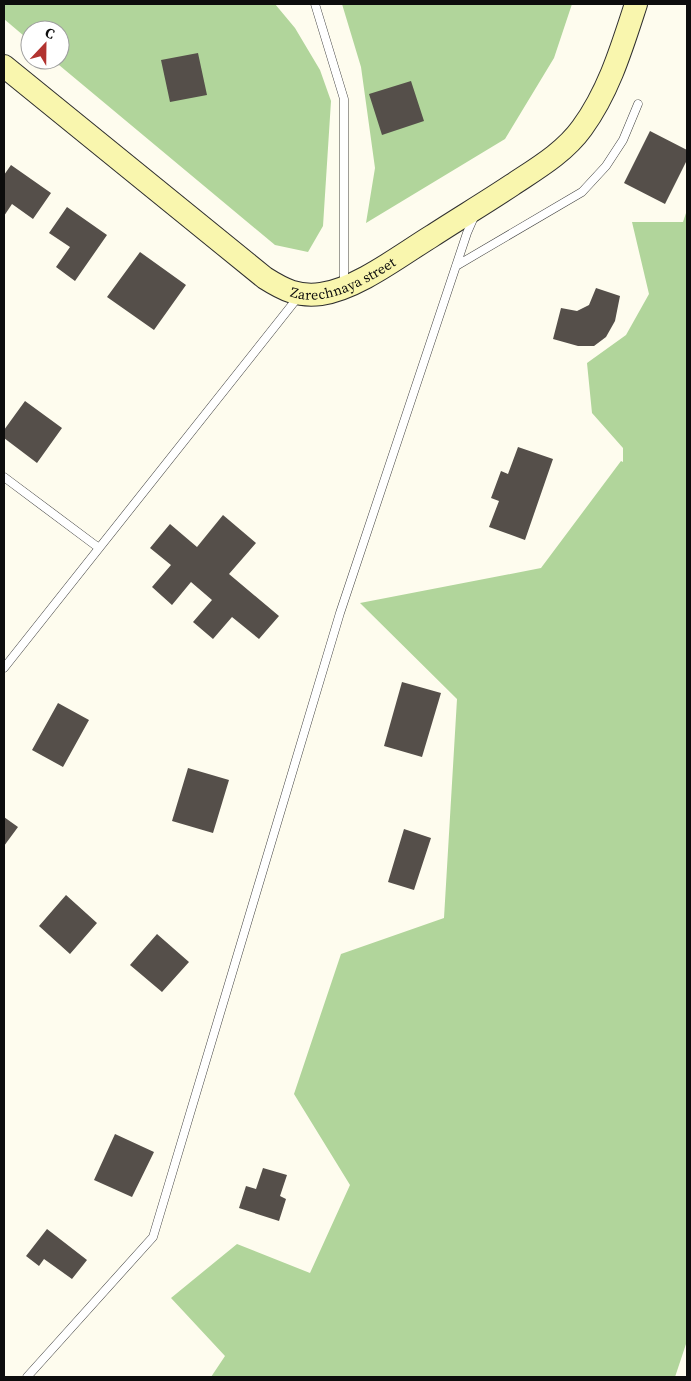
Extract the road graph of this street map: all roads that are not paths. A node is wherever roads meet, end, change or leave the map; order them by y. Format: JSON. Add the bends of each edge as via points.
{"nodes":[{"id":1,"x":314,"y":4,"type":"edge"},
{"id":2,"x":636,"y":4,"type":"edge"},
{"id":3,"x":4,"y":66,"type":"edge"},
{"id":4,"x":638,"y":104,"type":"dead end"},
{"id":5,"x":478,"y":208,"type":"junction"},
{"id":6,"x":456,"y":266,"type":"junction"},
{"id":7,"x":344,"y":287,"type":"junction"},
{"id":8,"x":300,"y":295,"type":"junction"},
{"id":9,"x":4,"y":477,"type":"edge"},
{"id":10,"x":99,"y":548,"type":"junction"},
{"id":11,"x":4,"y":668,"type":"edge"},
{"id":12,"x":27,"y":1377,"type":"edge"}],
"edges":[{"from":1,"to":7,"type":"lane","via":[[344,99]]},
{"from":2,"to":5,"type":"main road","name":"Zarechnaya street","via":[[608,82],[581,129],[541,166]]},
{"from":3,"to":8,"type":"main road","name":"Zarechnaya street","via":[[265,278]]},
{"from":4,"to":6,"type":"lane","via":[[623,140],[606,166],[582,192]]},
{"from":5,"to":6,"type":"lane"},
{"from":5,"to":7,"type":"main road","name":"Zarechnaya street"},
{"from":6,"to":12,"type":"lane","via":[[340,612],[153,1237]]},
{"from":7,"to":8,"type":"main road","name":"Zarechnaya street","via":[[322,294]]},
{"from":8,"to":10,"type":"lane"},
{"from":9,"to":10,"type":"lane"},
{"from":10,"to":11,"type":"lane"}]}
